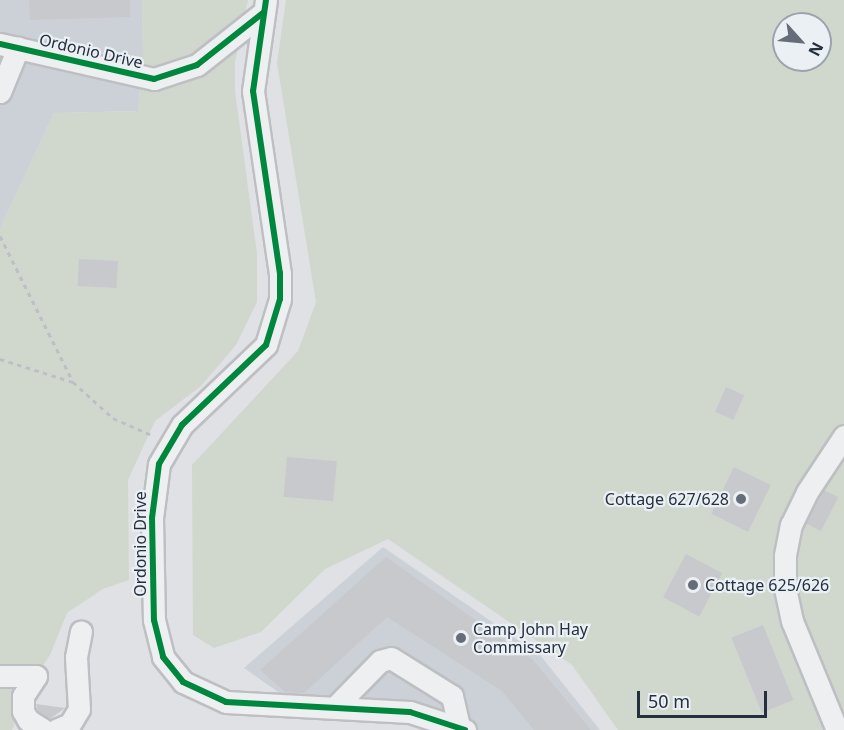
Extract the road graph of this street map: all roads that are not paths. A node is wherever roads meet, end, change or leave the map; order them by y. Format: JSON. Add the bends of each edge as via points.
{"nodes":[{"id":1,"x":265,"y":6,"type":"edge"},
{"id":2,"x":259,"y":40,"type":"junction"},
{"id":3,"x":9,"y":46,"type":"edge"},
{"id":4,"x":218,"y":48,"type":"junction"},
{"id":5,"x":0,"y":92,"type":"edge"},
{"id":6,"x":844,"y":436,"type":"edge"},
{"id":7,"x":81,"y":631,"type":"dead end"},
{"id":8,"x":0,"y":676,"type":"edge"},
{"id":9,"x":336,"y":706,"type":"junction"},
{"id":10,"x":27,"y":723,"type":"edge"},
{"id":11,"x":462,"y":728,"type":"edge"},
{"id":12,"x":56,"y":730,"type":"edge"},
{"id":13,"x":837,"y":730,"type":"edge"}],
"edges":[{"from":1,"to":2,"type":"street","name":"Ordonio Drive"},
{"from":1,"to":4,"type":"street","name":"Ordonio Drive"},
{"from":2,"to":4,"type":"street","name":"Ordonio Drive"},
{"from":2,"to":9,"type":"street","name":"Ordonio Drive","via":[[253,92],[280,273],[274,325],[253,362],[182,425],[168,443],[154,482],[154,620],[163,657],[183,682],[226,702]]},
{"from":3,"to":4,"type":"street","name":"Ordonio Drive","via":[[154,79],[178,74]]},
{"from":3,"to":5,"type":"street"},
{"from":6,"to":13,"type":"street","via":[[807,492],[791,525],[785,555],[785,589],[792,621]]},
{"from":7,"to":12,"type":"street","via":[[76,657],[79,708],[70,724]]},
{"from":8,"to":10,"type":"street","via":[[36,676],[22,696]]},
{"from":9,"to":11,"type":"street","name":"Ordonio Drive","via":[[410,712]]},
{"from":9,"to":11,"type":"street","via":[[380,661],[391,658],[452,696]]}]}
